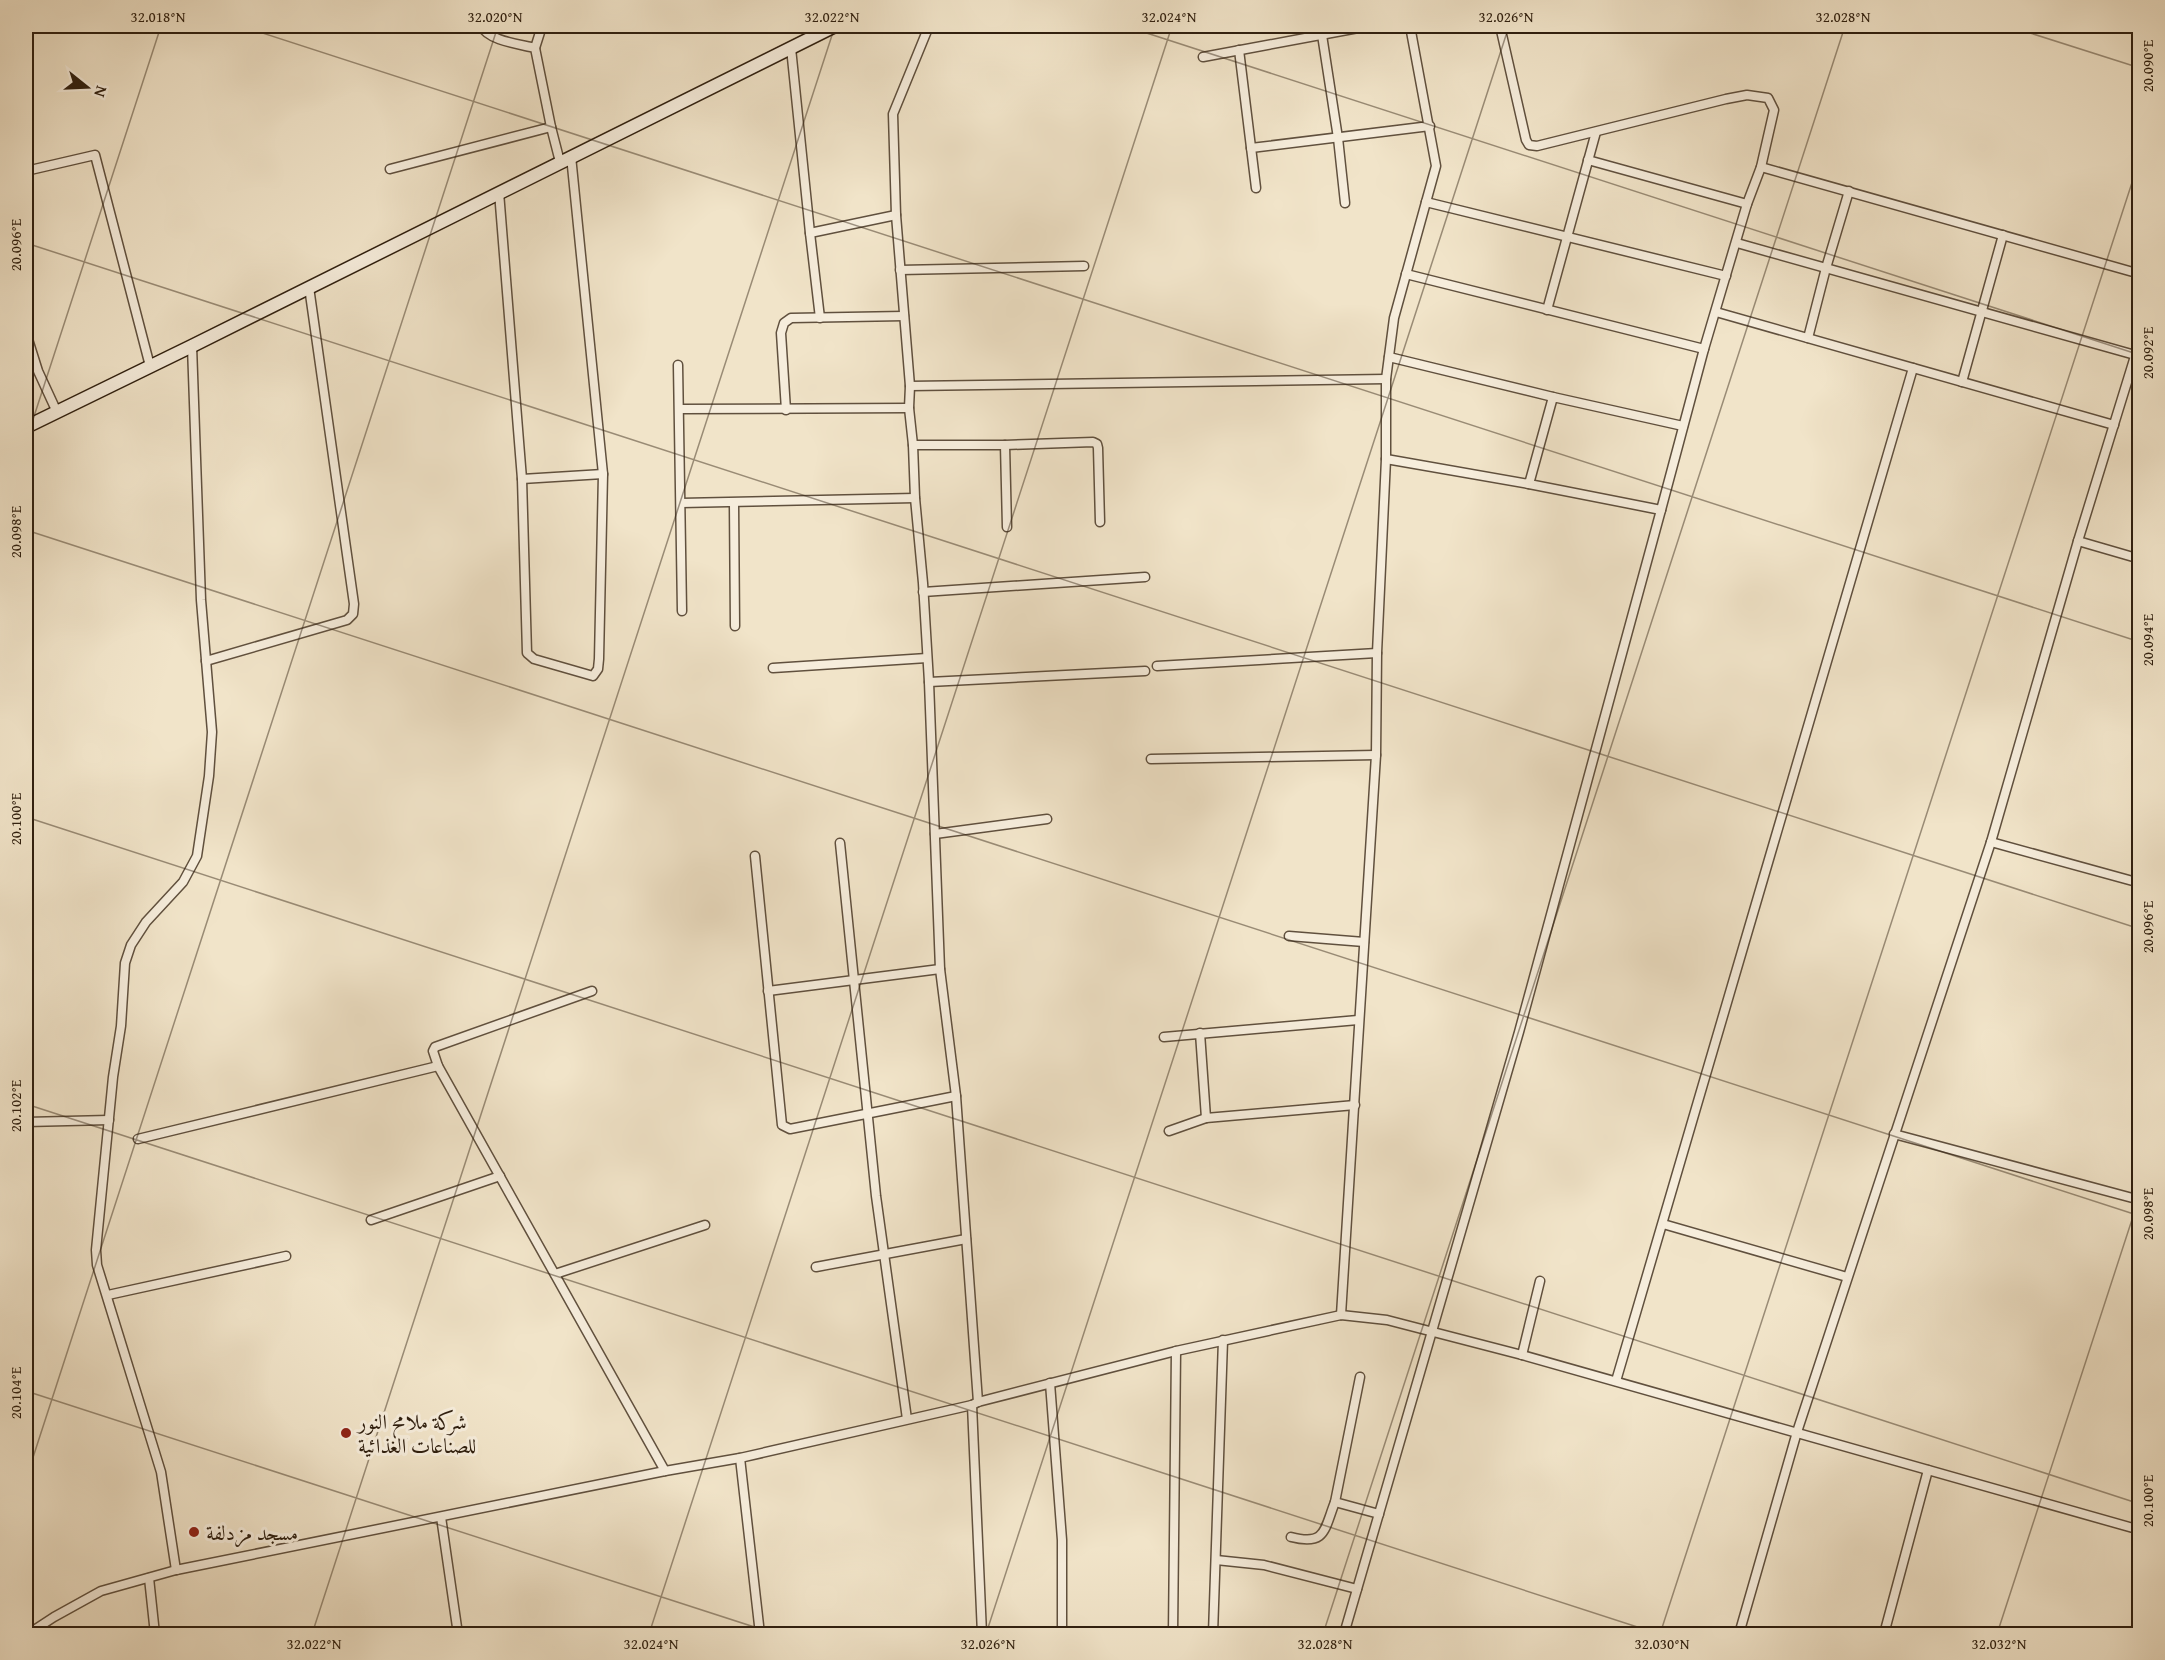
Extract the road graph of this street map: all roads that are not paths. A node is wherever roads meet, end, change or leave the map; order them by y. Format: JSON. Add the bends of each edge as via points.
{"nodes":[{"id":1,"x":482,"y":26,"type":"edge"},
{"id":2,"x":542,"y":26,"type":"edge"},
{"id":3,"x":835,"y":26,"type":"edge"},
{"id":4,"x":929,"y":26,"type":"edge"},
{"id":5,"x":1369,"y":26,"type":"edge"},
{"id":6,"x":1410,"y":26,"type":"edge"},
{"id":7,"x":1500,"y":26,"type":"edge"},
{"id":8,"x":1322,"y":35,"type":"junction"},
{"id":9,"x":535,"y":48,"type":"junction"},
{"id":10,"x":791,"y":48,"type":"junction"},
{"id":11,"x":1239,"y":51,"type":"junction"},
{"id":12,"x":1203,"y":57,"type":"dead end"},
{"id":13,"x":1430,"y":126,"type":"junction"},
{"id":14,"x":551,"y":128,"type":"junction"},
{"id":15,"x":1596,"y":132,"type":"junction"},
{"id":16,"x":1338,"y":138,"type":"junction"},
{"id":17,"x":1251,"y":148,"type":"junction"},
{"id":18,"x":572,"y":156,"type":"junction"},
{"id":19,"x":1588,"y":160,"type":"junction"},
{"id":20,"x":560,"y":162,"type":"junction"},
{"id":21,"x":1761,"y":167,"type":"junction"},
{"id":22,"x":390,"y":170,"type":"dead end"},
{"id":23,"x":26,"y":171,"type":"edge"},
{"id":24,"x":1256,"y":188,"type":"dead end"},
{"id":25,"x":1849,"y":191,"type":"junction"},
{"id":26,"x":499,"y":192,"type":"junction"},
{"id":27,"x":1426,"y":202,"type":"junction"},
{"id":28,"x":1345,"y":203,"type":"dead end"},
{"id":29,"x":1747,"y":204,"type":"junction"},
{"id":30,"x":896,"y":215,"type":"junction"},
{"id":31,"x":810,"y":233,"type":"junction"},
{"id":32,"x":2003,"y":235,"type":"junction"},
{"id":33,"x":1566,"y":237,"type":"junction"},
{"id":34,"x":1737,"y":243,"type":"junction"},
{"id":35,"x":1084,"y":266,"type":"dead end"},
{"id":36,"x":1826,"y":267,"type":"junction"},
{"id":37,"x":900,"y":270,"type":"junction"},
{"id":38,"x":1406,"y":274,"type":"junction"},
{"id":39,"x":2139,"y":274,"type":"edge"},
{"id":40,"x":1726,"y":276,"type":"junction"},
{"id":41,"x":309,"y":286,"type":"junction"},
{"id":42,"x":1546,"y":310,"type":"junction"},
{"id":43,"x":1716,"y":312,"type":"junction"},
{"id":44,"x":1981,"y":312,"type":"junction"},
{"id":45,"x":904,"y":316,"type":"junction"},
{"id":46,"x":820,"y":318,"type":"junction"},
{"id":47,"x":26,"y":333,"type":"edge"},
{"id":48,"x":1808,"y":338,"type":"junction"},
{"id":49,"x":2139,"y":340,"type":"edge"},
{"id":50,"x":192,"y":346,"type":"junction"},
{"id":51,"x":1704,"y":349,"type":"junction"},
{"id":52,"x":2135,"y":355,"type":"junction"},
{"id":53,"x":1389,"y":357,"type":"junction"},
{"id":54,"x":678,"y":365,"type":"dead end"},
{"id":55,"x":150,"y":366,"type":"junction"},
{"id":56,"x":1913,"y":368,"type":"junction"},
{"id":57,"x":1386,"y":379,"type":"junction"},
{"id":58,"x":1962,"y":382,"type":"junction"},
{"id":59,"x":910,"y":386,"type":"junction"},
{"id":60,"x":1553,"y":397,"type":"junction"},
{"id":61,"x":909,"y":408,"type":"junction"},
{"id":62,"x":680,"y":409,"type":"junction"},
{"id":63,"x":57,"y":410,"type":"junction"},
{"id":64,"x":786,"y":410,"type":"junction"},
{"id":65,"x":2114,"y":425,"type":"junction"},
{"id":66,"x":1683,"y":426,"type":"junction"},
{"id":67,"x":26,"y":427,"type":"edge"},
{"id":68,"x":913,"y":445,"type":"junction"},
{"id":69,"x":1005,"y":445,"type":"junction"},
{"id":70,"x":1386,"y":459,"type":"junction"},
{"id":71,"x":603,"y":474,"type":"junction"},
{"id":72,"x":522,"y":479,"type":"junction"},
{"id":73,"x":1529,"y":484,"type":"junction"},
{"id":74,"x":915,"y":498,"type":"junction"},
{"id":75,"x":681,"y":502,"type":"junction"},
{"id":76,"x":734,"y":503,"type":"junction"},
{"id":77,"x":1661,"y":510,"type":"junction"},
{"id":78,"x":1100,"y":522,"type":"dead end"},
{"id":79,"x":1007,"y":527,"type":"dead end"},
{"id":80,"x":2078,"y":541,"type":"junction"},
{"id":81,"x":2139,"y":559,"type":"edge"},
{"id":82,"x":1145,"y":577,"type":"dead end"},
{"id":83,"x":923,"y":592,"type":"junction"},
{"id":84,"x":682,"y":612,"type":"dead end"},
{"id":85,"x":735,"y":626,"type":"dead end"},
{"id":86,"x":1377,"y":653,"type":"junction"},
{"id":87,"x":927,"y":658,"type":"junction"},
{"id":88,"x":206,"y":662,"type":"junction"},
{"id":89,"x":1157,"y":666,"type":"dead end"},
{"id":90,"x":773,"y":668,"type":"dead end"},
{"id":91,"x":1145,"y":671,"type":"dead end"},
{"id":92,"x":928,"y":682,"type":"junction"},
{"id":93,"x":1376,"y":755,"type":"junction"},
{"id":94,"x":1150,"y":759,"type":"dead end"},
{"id":95,"x":1047,"y":819,"type":"dead end"},
{"id":96,"x":935,"y":834,"type":"junction"},
{"id":97,"x":1991,"y":842,"type":"junction"},
{"id":98,"x":840,"y":843,"type":"dead end"},
{"id":99,"x":754,"y":856,"type":"dead end"},
{"id":100,"x":2139,"y":883,"type":"edge"},
{"id":101,"x":1289,"y":936,"type":"dead end"},
{"id":102,"x":1364,"y":942,"type":"junction"},
{"id":103,"x":940,"y":969,"type":"junction"},
{"id":104,"x":855,"y":980,"type":"junction"},
{"id":105,"x":592,"y":991,"type":"dead end"},
{"id":106,"x":768,"y":991,"type":"junction"},
{"id":107,"x":1358,"y":1020,"type":"junction"},
{"id":108,"x":1200,"y":1033,"type":"junction"},
{"id":109,"x":1164,"y":1037,"type":"dead end"},
{"id":110,"x":438,"y":1066,"type":"junction"},
{"id":111,"x":956,"y":1096,"type":"junction"},
{"id":112,"x":1355,"y":1105,"type":"junction"},
{"id":113,"x":868,"y":1115,"type":"junction"},
{"id":114,"x":1206,"y":1118,"type":"junction"},
{"id":115,"x":109,"y":1120,"type":"junction"},
{"id":116,"x":26,"y":1122,"type":"edge"},
{"id":117,"x":1169,"y":1131,"type":"dead end"},
{"id":118,"x":1894,"y":1134,"type":"junction"},
{"id":119,"x":138,"y":1139,"type":"dead end"},
{"id":120,"x":500,"y":1176,"type":"junction"},
{"id":121,"x":2139,"y":1200,"type":"edge"},
{"id":122,"x":371,"y":1220,"type":"dead end"},
{"id":123,"x":1663,"y":1224,"type":"junction"},
{"id":124,"x":705,"y":1225,"type":"dead end"},
{"id":125,"x":966,"y":1239,"type":"junction"},
{"id":126,"x":884,"y":1253,"type":"junction"},
{"id":127,"x":286,"y":1256,"type":"dead end"},
{"id":128,"x":816,"y":1266,"type":"dead end"},
{"id":129,"x":555,"y":1274,"type":"junction"},
{"id":130,"x":1847,"y":1277,"type":"junction"},
{"id":131,"x":1540,"y":1281,"type":"dead end"},
{"id":132,"x":108,"y":1295,"type":"junction"},
{"id":133,"x":1341,"y":1315,"type":"junction"},
{"id":134,"x":1432,"y":1333,"type":"junction"},
{"id":135,"x":1223,"y":1340,"type":"junction"},
{"id":136,"x":1176,"y":1351,"type":"junction"},
{"id":137,"x":1522,"y":1355,"type":"junction"},
{"id":138,"x":1360,"y":1377,"type":"dead end"},
{"id":139,"x":1616,"y":1382,"type":"junction"},
{"id":140,"x":1050,"y":1383,"type":"junction"},
{"id":141,"x":975,"y":1404,"type":"junction"},
{"id":142,"x":908,"y":1419,"type":"junction"},
{"id":143,"x":1797,"y":1432,"type":"junction"},
{"id":144,"x":740,"y":1458,"type":"junction"},
{"id":145,"x":1928,"y":1470,"type":"junction"},
{"id":146,"x":665,"y":1471,"type":"junction"},
{"id":147,"x":1335,"y":1502,"type":"junction"},
{"id":148,"x":1379,"y":1514,"type":"junction"},
{"id":149,"x":441,"y":1516,"type":"junction"},
{"id":150,"x":2139,"y":1530,"type":"edge"},
{"id":151,"x":1291,"y":1537,"type":"dead end"},
{"id":152,"x":1216,"y":1560,"type":"junction"},
{"id":153,"x":176,"y":1569,"type":"junction"},
{"id":154,"x":149,"y":1578,"type":"junction"},
{"id":155,"x":1357,"y":1589,"type":"junction"},
{"id":156,"x":28,"y":1635,"type":"edge"},
{"id":157,"x":155,"y":1635,"type":"edge"},
{"id":158,"x":458,"y":1635,"type":"edge"},
{"id":159,"x":760,"y":1635,"type":"edge"},
{"id":160,"x":982,"y":1635,"type":"edge"},
{"id":161,"x":1062,"y":1635,"type":"edge"},
{"id":162,"x":1173,"y":1635,"type":"edge"},
{"id":163,"x":1213,"y":1635,"type":"edge"},
{"id":164,"x":1344,"y":1635,"type":"edge"},
{"id":165,"x":1739,"y":1635,"type":"edge"},
{"id":166,"x":1884,"y":1635,"type":"edge"}],
"edges":[{"from":1,"to":9,"type":"street","via":[[501,39]]},
{"from":2,"to":9,"type":"street"},
{"from":3,"to":10,"type":"main road"},
{"from":4,"to":30,"type":"street","via":[[893,114]]},
{"from":5,"to":8,"type":"street"},
{"from":6,"to":13,"type":"street"},
{"from":7,"to":15,"type":"street","via":[[1529,145]]},
{"from":8,"to":11,"type":"street"},
{"from":8,"to":16,"type":"street"},
{"from":9,"to":14,"type":"street"},
{"from":10,"to":18,"type":"main road"},
{"from":10,"to":31,"type":"street"},
{"from":11,"to":12,"type":"street"},
{"from":11,"to":17,"type":"street"},
{"from":13,"to":16,"type":"street"},
{"from":13,"to":27,"type":"street","via":[[1436,166]]},
{"from":14,"to":20,"type":"street"},
{"from":14,"to":22,"type":"street"},
{"from":15,"to":19,"type":"street"},
{"from":15,"to":21,"type":"street","via":[[1726,99],[1747,95],[1768,98],[1774,110]]},
{"from":16,"to":17,"type":"street"},
{"from":16,"to":28,"type":"street"},
{"from":17,"to":24,"type":"street"},
{"from":18,"to":20,"type":"main road"},
{"from":18,"to":71,"type":"street"},
{"from":19,"to":29,"type":"street"},
{"from":19,"to":33,"type":"street"},
{"from":20,"to":26,"type":"main road"},
{"from":21,"to":25,"type":"street"},
{"from":21,"to":29,"type":"street"},
{"from":23,"to":55,"type":"street","via":[[94,155]]},
{"from":25,"to":32,"type":"street"},
{"from":25,"to":36,"type":"street"},
{"from":26,"to":41,"type":"main road"},
{"from":26,"to":72,"type":"street"},
{"from":27,"to":33,"type":"street"},
{"from":27,"to":38,"type":"street"},
{"from":29,"to":34,"type":"street"},
{"from":30,"to":31,"type":"street"},
{"from":30,"to":37,"type":"street"},
{"from":31,"to":46,"type":"street"},
{"from":32,"to":39,"type":"street"},
{"from":32,"to":44,"type":"street"},
{"from":33,"to":40,"type":"street"},
{"from":33,"to":42,"type":"street"},
{"from":34,"to":36,"type":"street"},
{"from":34,"to":40,"type":"street"},
{"from":35,"to":37,"type":"street"},
{"from":36,"to":44,"type":"street"},
{"from":36,"to":48,"type":"street"},
{"from":37,"to":45,"type":"street"},
{"from":38,"to":42,"type":"street"},
{"from":38,"to":53,"type":"street"},
{"from":40,"to":43,"type":"street"},
{"from":41,"to":50,"type":"main road"},
{"from":41,"to":88,"type":"street","via":[[353,614],[347,620]]},
{"from":42,"to":51,"type":"street"},
{"from":43,"to":48,"type":"street"},
{"from":43,"to":51,"type":"street"},
{"from":44,"to":52,"type":"street"},
{"from":44,"to":58,"type":"street"},
{"from":45,"to":46,"type":"street"},
{"from":45,"to":59,"type":"street"},
{"from":46,"to":64,"type":"street","via":[[791,318],[784,323],[781,333]]},
{"from":47,"to":63,"type":"street","via":[[38,371]]},
{"from":48,"to":56,"type":"street"},
{"from":49,"to":52,"type":"street"},
{"from":50,"to":55,"type":"main road"},
{"from":50,"to":88,"type":"street"},
{"from":51,"to":66,"type":"street"},
{"from":52,"to":65,"type":"street"},
{"from":53,"to":57,"type":"street"},
{"from":53,"to":60,"type":"street"},
{"from":54,"to":62,"type":"street"},
{"from":55,"to":63,"type":"main road"},
{"from":56,"to":58,"type":"street"},
{"from":56,"to":123,"type":"street"},
{"from":57,"to":59,"type":"street"},
{"from":57,"to":70,"type":"street"},
{"from":58,"to":65,"type":"street"},
{"from":59,"to":61,"type":"street"},
{"from":60,"to":66,"type":"street"},
{"from":60,"to":73,"type":"street"},
{"from":61,"to":64,"type":"street"},
{"from":61,"to":68,"type":"street"},
{"from":62,"to":64,"type":"street"},
{"from":62,"to":75,"type":"street"},
{"from":63,"to":67,"type":"main road"},
{"from":65,"to":80,"type":"street"},
{"from":66,"to":77,"type":"street"},
{"from":68,"to":69,"type":"street"},
{"from":68,"to":74,"type":"street"},
{"from":69,"to":78,"type":"street","via":[[1097,444]]},
{"from":69,"to":79,"type":"street"},
{"from":70,"to":73,"type":"street"},
{"from":70,"to":86,"type":"street"},
{"from":71,"to":72,"type":"street"},
{"from":71,"to":72,"type":"street","via":[[599,660],[593,676],[534,659],[527,653]]},
{"from":73,"to":77,"type":"street"},
{"from":74,"to":76,"type":"street"},
{"from":74,"to":83,"type":"street"},
{"from":75,"to":76,"type":"street"},
{"from":75,"to":84,"type":"street"},
{"from":76,"to":85,"type":"street"},
{"from":77,"to":134,"type":"street","via":[[1519,1032]]},
{"from":80,"to":81,"type":"street"},
{"from":80,"to":97,"type":"street"},
{"from":82,"to":83,"type":"street"},
{"from":83,"to":87,"type":"street"},
{"from":86,"to":89,"type":"street"},
{"from":86,"to":93,"type":"street"},
{"from":87,"to":90,"type":"street"},
{"from":87,"to":92,"type":"street"},
{"from":88,"to":115,"type":"street","via":[[212,732],[197,856],[183,882],[146,922],[131,945],[125,963]]},
{"from":91,"to":92,"type":"street"},
{"from":92,"to":96,"type":"street"},
{"from":93,"to":94,"type":"street"},
{"from":93,"to":102,"type":"street"},
{"from":95,"to":96,"type":"street"},
{"from":96,"to":103,"type":"street"},
{"from":97,"to":100,"type":"street"},
{"from":97,"to":118,"type":"street"},
{"from":98,"to":104,"type":"street"},
{"from":99,"to":106,"type":"street"},
{"from":101,"to":102,"type":"street"},
{"from":102,"to":107,"type":"street"},
{"from":103,"to":104,"type":"street"},
{"from":103,"to":111,"type":"street"},
{"from":104,"to":106,"type":"street"},
{"from":104,"to":113,"type":"street"},
{"from":105,"to":110,"type":"street","via":[[435,1047]]},
{"from":106,"to":113,"type":"street","via":[[782,1125],[790,1130]]},
{"from":107,"to":108,"type":"street"},
{"from":107,"to":112,"type":"street"},
{"from":108,"to":109,"type":"street"},
{"from":108,"to":114,"type":"street"},
{"from":110,"to":119,"type":"street"},
{"from":110,"to":120,"type":"street"},
{"from":111,"to":113,"type":"street"},
{"from":111,"to":125,"type":"street"},
{"from":112,"to":114,"type":"street"},
{"from":112,"to":133,"type":"street"},
{"from":113,"to":126,"type":"street"},
{"from":114,"to":117,"type":"street"},
{"from":115,"to":116,"type":"street"},
{"from":115,"to":132,"type":"street","via":[[96,1250]]},
{"from":118,"to":121,"type":"street"},
{"from":118,"to":130,"type":"street"},
{"from":120,"to":122,"type":"street"},
{"from":120,"to":129,"type":"street"},
{"from":123,"to":130,"type":"street"},
{"from":123,"to":139,"type":"street"},
{"from":124,"to":129,"type":"street"},
{"from":125,"to":126,"type":"street"},
{"from":125,"to":141,"type":"street"},
{"from":126,"to":128,"type":"street"},
{"from":126,"to":142,"type":"street"},
{"from":127,"to":132,"type":"street"},
{"from":129,"to":146,"type":"street"},
{"from":130,"to":143,"type":"street"},
{"from":131,"to":137,"type":"street"},
{"from":132,"to":153,"type":"street","via":[[161,1472]]},
{"from":133,"to":134,"type":"street","via":[[1387,1320]]},
{"from":133,"to":135,"type":"street"},
{"from":134,"to":137,"type":"street"},
{"from":134,"to":148,"type":"street"},
{"from":135,"to":136,"type":"street"},
{"from":135,"to":152,"type":"street"},
{"from":136,"to":140,"type":"street"},
{"from":136,"to":162,"type":"street"},
{"from":137,"to":139,"type":"street"},
{"from":138,"to":147,"type":"street"},
{"from":139,"to":143,"type":"street"},
{"from":140,"to":141,"type":"street"},
{"from":140,"to":161,"type":"street","via":[[1062,1540]]},
{"from":141,"to":142,"type":"street"},
{"from":141,"to":160,"type":"street"},
{"from":142,"to":144,"type":"street"},
{"from":143,"to":145,"type":"street"},
{"from":143,"to":165,"type":"street"},
{"from":144,"to":146,"type":"street"},
{"from":144,"to":159,"type":"street"},
{"from":145,"to":150,"type":"street"},
{"from":145,"to":166,"type":"street"},
{"from":146,"to":149,"type":"street"},
{"from":147,"to":148,"type":"street"},
{"from":147,"to":151,"type":"street","via":[[1318,1538],[1311,1541]]},
{"from":148,"to":155,"type":"street"},
{"from":149,"to":153,"type":"street"},
{"from":149,"to":158,"type":"street"},
{"from":152,"to":155,"type":"street","via":[[1264,1565]]},
{"from":152,"to":163,"type":"street"},
{"from":153,"to":154,"type":"street"},
{"from":154,"to":156,"type":"street","via":[[101,1591]]},
{"from":154,"to":157,"type":"street"},
{"from":155,"to":164,"type":"street"}]}
